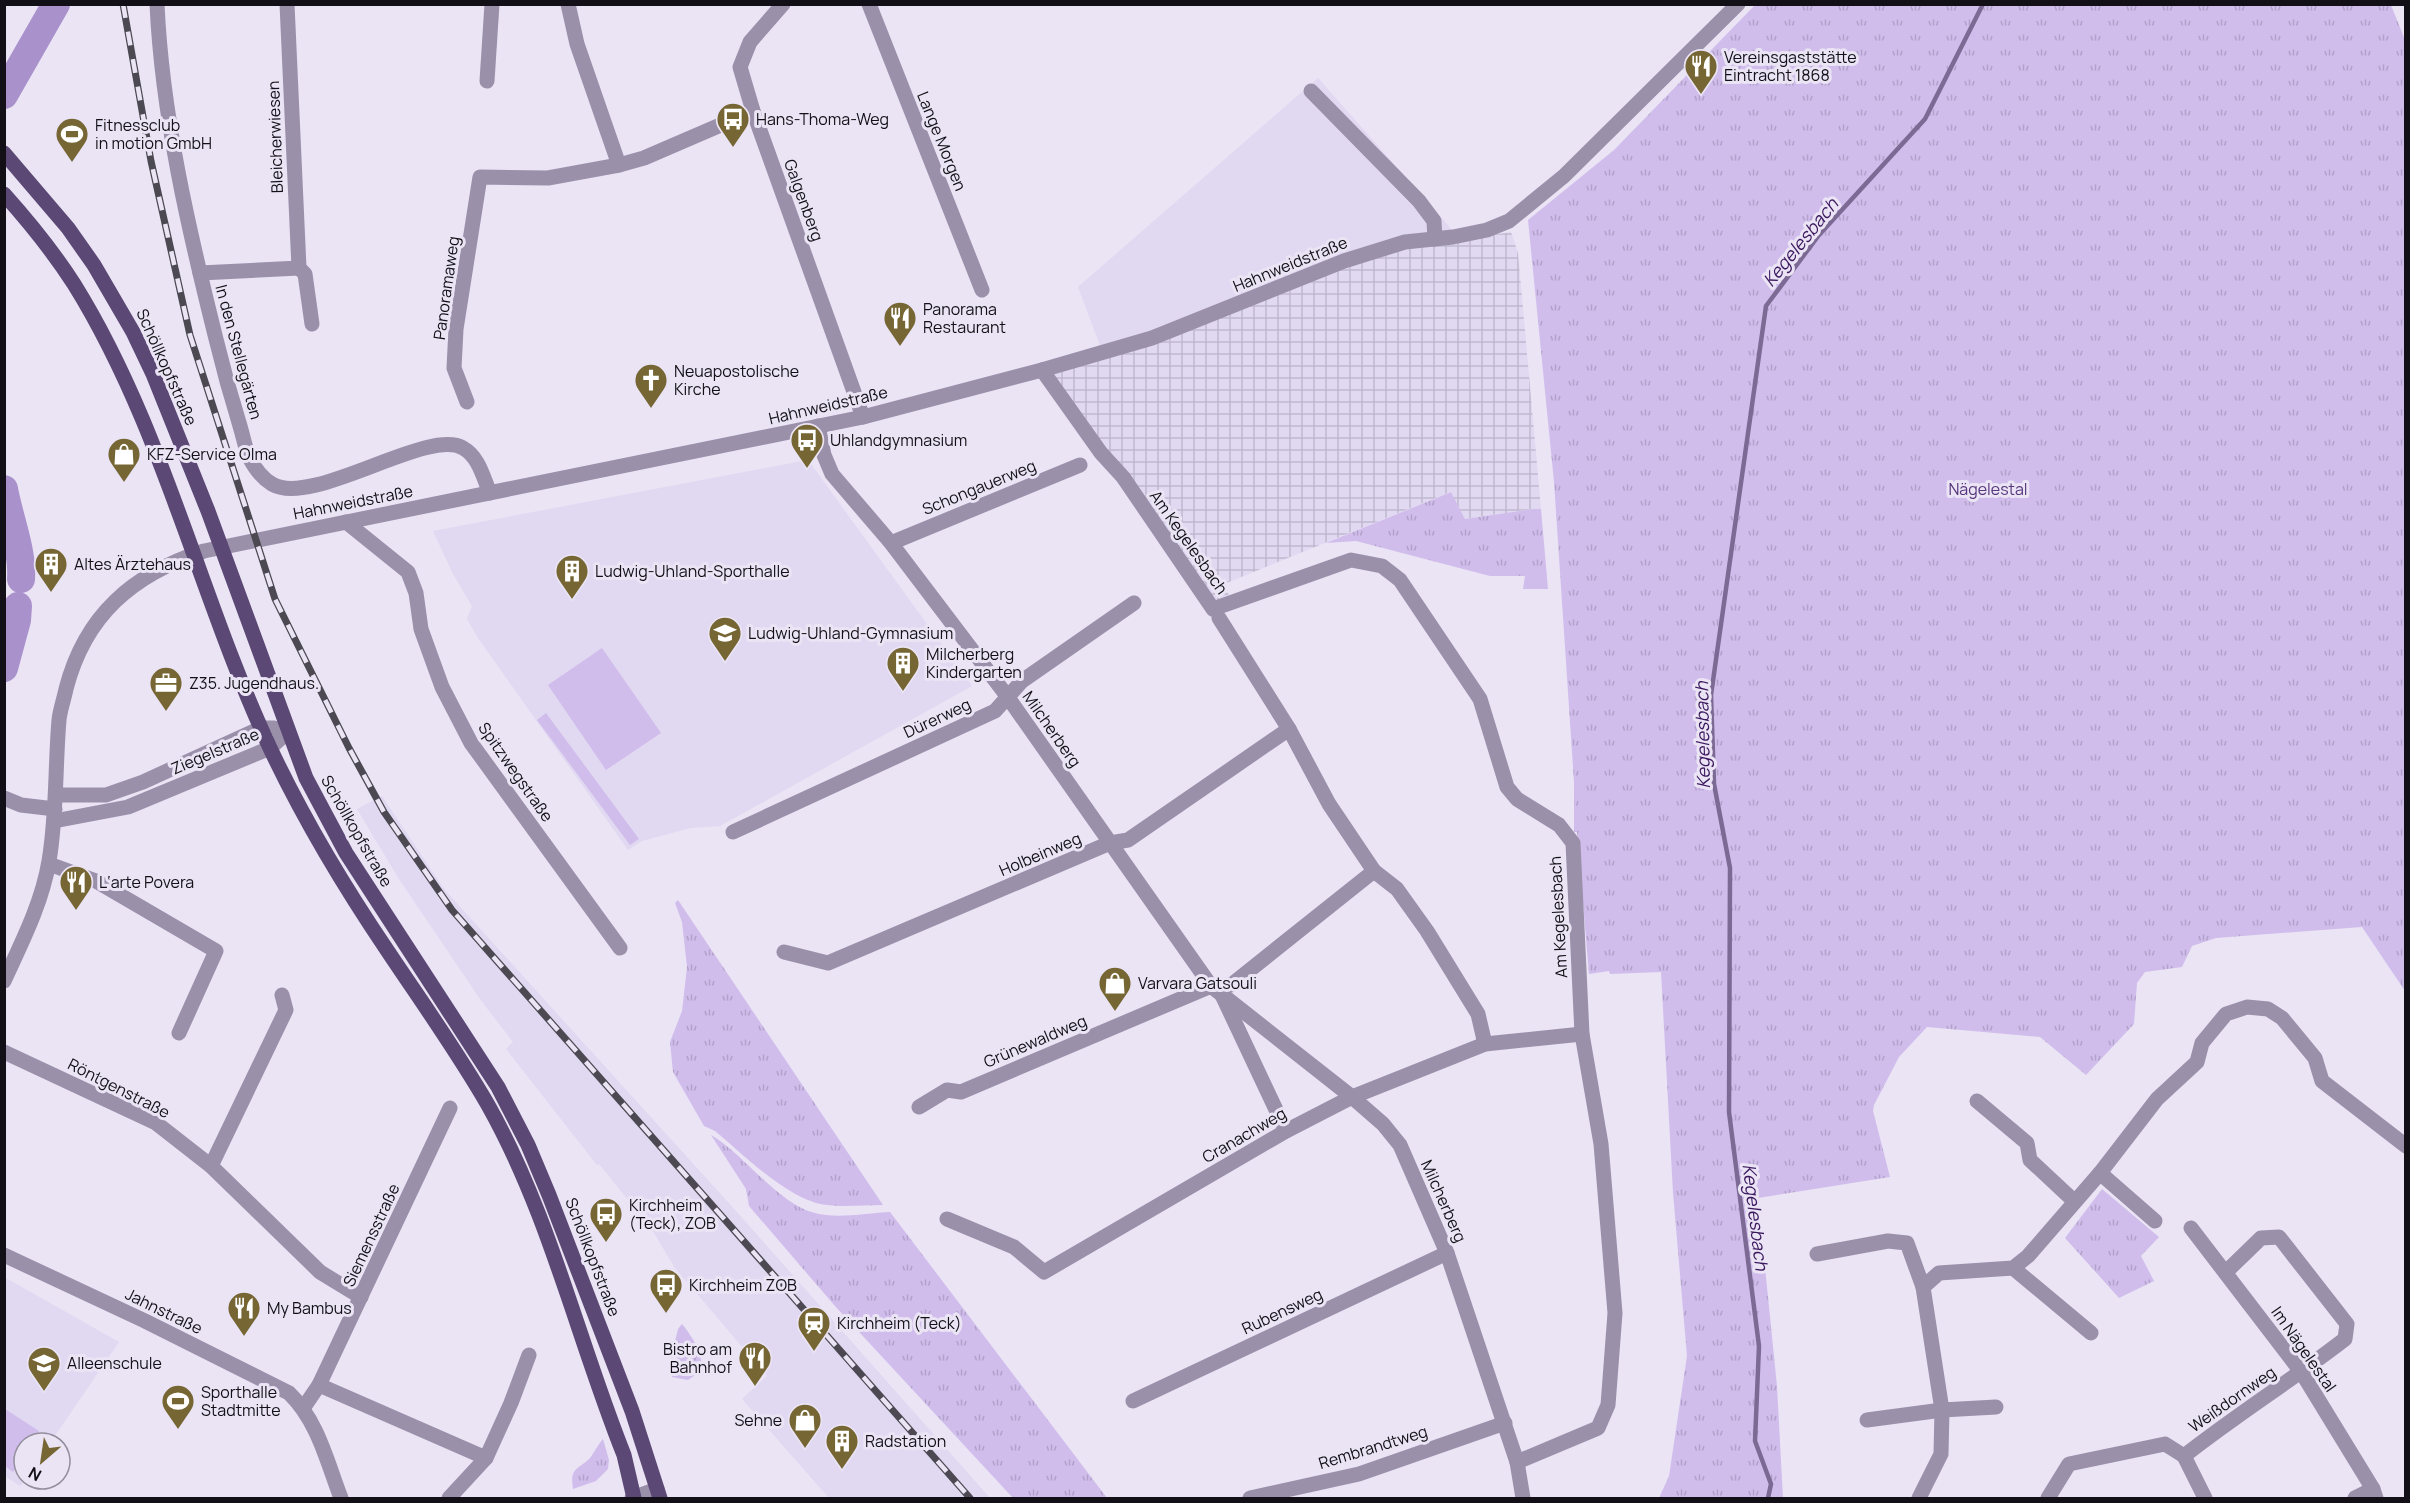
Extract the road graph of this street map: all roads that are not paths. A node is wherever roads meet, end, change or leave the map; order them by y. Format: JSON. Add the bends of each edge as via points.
{"nodes":[{"id":1,"x":158,"y":4,"type":"edge"},
{"id":2,"x":287,"y":4,"type":"edge"},
{"id":3,"x":492,"y":4,"type":"edge"},
{"id":4,"x":568,"y":4,"type":"edge"},
{"id":5,"x":783,"y":4,"type":"edge"},
{"id":6,"x":869,"y":4,"type":"edge"},
{"id":7,"x":1738,"y":4,"type":"edge"},
{"id":8,"x":487,"y":81,"type":"dead end"},
{"id":9,"x":1311,"y":91,"type":"dead end"},
{"id":10,"x":753,"y":111,"type":"junction"},
{"id":11,"x":4,"y":153,"type":"edge"},
{"id":12,"x":619,"y":165,"type":"junction"},
{"id":13,"x":4,"y":195,"type":"edge"},
{"id":14,"x":1435,"y":239,"type":"junction"},
{"id":15,"x":299,"y":268,"type":"junction"},
{"id":16,"x":200,"y":273,"type":"junction"},
{"id":17,"x":982,"y":290,"type":"dead end"},
{"id":18,"x":312,"y":324,"type":"dead end"},
{"id":19,"x":1042,"y":370,"type":"junction"},
{"id":20,"x":467,"y":402,"type":"dead end"},
{"id":21,"x":863,"y":417,"type":"junction"},
{"id":22,"x":818,"y":426,"type":"junction"},
{"id":23,"x":1080,"y":465,"type":"dead end"},
{"id":24,"x":490,"y":493,"type":"junction"},
{"id":25,"x":346,"y":522,"type":"junction"},
{"id":26,"x":891,"y":543,"type":"junction"},
{"id":27,"x":1134,"y":603,"type":"dead end"},
{"id":28,"x":1219,"y":618,"type":"dead end"},
{"id":29,"x":1007,"y":696,"type":"junction"},
{"id":30,"x":261,"y":728,"type":"junction"},
{"id":31,"x":1289,"y":729,"type":"junction"},
{"id":32,"x":288,"y":732,"type":"junction"},
{"id":33,"x":270,"y":748,"type":"junction"},
{"id":34,"x":4,"y":798,"type":"edge"},
{"id":35,"x":55,"y":808,"type":"junction"},
{"id":36,"x":733,"y":832,"type":"dead end"},
{"id":37,"x":1110,"y":843,"type":"junction"},
{"id":38,"x":49,"y":864,"type":"junction"},
{"id":39,"x":1374,"y":871,"type":"junction"},
{"id":40,"x":620,"y":948,"type":"dead end"},
{"id":41,"x":784,"y":952,"type":"dead end"},
{"id":42,"x":4,"y":981,"type":"edge"},
{"id":43,"x":1216,"y":989,"type":"junction"},
{"id":44,"x":282,"y":995,"type":"dead end"},
{"id":45,"x":179,"y":1033,"type":"dead end"},
{"id":46,"x":1582,"y":1034,"type":"junction"},
{"id":47,"x":1485,"y":1044,"type":"junction"},
{"id":48,"x":4,"y":1052,"type":"edge"},
{"id":49,"x":1353,"y":1097,"type":"junction"},
{"id":50,"x":1977,"y":1101,"type":"dead end"},
{"id":51,"x":919,"y":1107,"type":"dead end"},
{"id":52,"x":450,"y":1108,"type":"dead end"},
{"id":53,"x":1286,"y":1131,"type":"junction"},
{"id":54,"x":2406,"y":1146,"type":"edge"},
{"id":55,"x":211,"y":1166,"type":"junction"},
{"id":56,"x":2100,"y":1173,"type":"junction"},
{"id":57,"x":2074,"y":1201,"type":"junction"},
{"id":58,"x":947,"y":1219,"type":"dead end"},
{"id":59,"x":2155,"y":1221,"type":"dead end"},
{"id":60,"x":2191,"y":1228,"type":"dead end"},
{"id":61,"x":1447,"y":1252,"type":"junction"},
{"id":62,"x":1817,"y":1254,"type":"dead end"},
{"id":63,"x":4,"y":1255,"type":"edge"},
{"id":64,"x":2013,"y":1268,"type":"junction"},
{"id":65,"x":2226,"y":1272,"type":"junction"},
{"id":66,"x":1923,"y":1287,"type":"junction"},
{"id":67,"x":362,"y":1297,"type":"junction"},
{"id":68,"x":2091,"y":1332,"type":"dead end"},
{"id":69,"x":529,"y":1355,"type":"dead end"},
{"id":70,"x":2302,"y":1373,"type":"junction"},
{"id":71,"x":319,"y":1385,"type":"junction"},
{"id":72,"x":1133,"y":1401,"type":"dead end"},
{"id":73,"x":304,"y":1407,"type":"junction"},
{"id":74,"x":1996,"y":1407,"type":"dead end"},
{"id":75,"x":1942,"y":1410,"type":"junction"},
{"id":76,"x":1868,"y":1420,"type":"dead end"},
{"id":77,"x":1505,"y":1423,"type":"junction"},
{"id":78,"x":2184,"y":1456,"type":"junction"},
{"id":79,"x":486,"y":1458,"type":"junction"},
{"id":80,"x":1517,"y":1462,"type":"junction"},
{"id":81,"x":659,"y":1494,"type":"edge"},
{"id":82,"x":2375,"y":1494,"type":"edge"},
{"id":83,"x":341,"y":1498,"type":"edge"},
{"id":84,"x":449,"y":1498,"type":"edge"},
{"id":85,"x":634,"y":1498,"type":"edge"},
{"id":86,"x":1250,"y":1498,"type":"edge"},
{"id":87,"x":1523,"y":1498,"type":"edge"},
{"id":88,"x":1919,"y":1498,"type":"edge"},
{"id":89,"x":2048,"y":1498,"type":"edge"},
{"id":90,"x":2205,"y":1498,"type":"edge"},
{"id":91,"x":2355,"y":1498,"type":"edge"}],
"edges":[{"from":1,"to":16,"type":"street","name":"In den Stellegärten","via":[[165,90]]},
{"from":2,"to":15,"type":"street","name":"Bleicherwiesen"},
{"from":3,"to":8,"type":"street"},
{"from":4,"to":12,"type":"street","via":[[577,44]]},
{"from":5,"to":10,"type":"street","name":"Galgenberg","via":[[750,42],[740,67]]},
{"from":6,"to":17,"type":"street","name":"Lange Morgen"},
{"from":7,"to":14,"type":"street","name":"Hahnweidstraße","via":[[1564,176],[1523,211],[1488,230]]},
{"from":9,"to":14,"type":"street","via":[[1419,201],[1434,221]]},
{"from":10,"to":12,"type":"street"},
{"from":10,"to":21,"type":"street","name":"Galgenberg"},
{"from":11,"to":32,"type":"main road","name":"Schöllkopfstraße","via":[[68,228],[133,332],[208,511]]},
{"from":12,"to":20,"type":"street","name":"Panoramaweg","via":[[548,178],[480,177],[454,368]]},
{"from":13,"to":30,"type":"main road","via":[[72,282],[114,358],[150,440],[213,612]]},
{"from":14,"to":19,"type":"street","name":"Hahnweidstraße","via":[[1405,242],[1344,261],[1152,338]]},
{"from":15,"to":16,"type":"street"},
{"from":15,"to":18,"type":"street","name":"Bleicherwiesen","via":[[305,274]]},
{"from":16,"to":24,"type":"street","name":"In den Stellegärten","via":[[248,454],[258,472],[272,484],[291,490],[311,486],[448,444],[462,447],[476,459]]},
{"from":19,"to":21,"type":"street","name":"Hahnweidstraße"},
{"from":19,"to":46,"type":"street","name":"Am Kegelesbach","via":[[1101,453],[1123,477],[1213,609],[1351,560],[1382,566],[1400,580],[1480,699],[1507,787],[1517,799],[1559,825],[1573,843]]},
{"from":21,"to":22,"type":"street","name":"Hahnweidstraße"},
{"from":22,"to":24,"type":"street","name":"Hahnweidstraße"},
{"from":22,"to":26,"type":"street","name":"Milcherberg","via":[[832,474]]},
{"from":23,"to":26,"type":"street","name":"Schongauerweg"},
{"from":24,"to":25,"type":"street","name":"Hahnweidstraße"},
{"from":25,"to":35,"type":"street","name":"Hahnweidstraße","via":[[204,551],[157,569],[133,584],[102,614],[85,639],[70,675],[59,718]]},
{"from":25,"to":40,"type":"street","name":"Spitzwegstraße","via":[[408,572],[416,593],[421,630],[441,687],[471,743]]},
{"from":26,"to":29,"type":"street","name":"Milcherberg"},
{"from":27,"to":29,"type":"street","name":"Dürerweg","via":[[1022,681]]},
{"from":28,"to":31,"type":"street"},
{"from":29,"to":36,"type":"street","name":"Dürerweg","via":[[995,711]]},
{"from":29,"to":37,"type":"street","name":"Milcherberg"},
{"from":30,"to":32,"type":"street","name":"Ziegelstraße"},
{"from":30,"to":33,"type":"main road"},
{"from":30,"to":35,"type":"street","name":"Ziegelstraße","via":[[143,782]]},
{"from":31,"to":37,"type":"street","name":"Holbeinweg","via":[[1128,840]]},
{"from":31,"to":39,"type":"street","via":[[1329,804]]},
{"from":32,"to":33,"type":"street","name":"Ziegelstraße"},
{"from":32,"to":81,"type":"main road","name":"Schöllkopfstraße","via":[[334,834],[493,1079],[528,1145],[628,1400]]},
{"from":33,"to":35,"type":"street","name":"Ziegelstraße","via":[[128,807]]},
{"from":33,"to":85,"type":"main road","via":[[325,853],[431,1014],[488,1106],[514,1158],[624,1455]]},
{"from":34,"to":35,"type":"street","name":"Ziegelstraße","via":[[21,805]]},
{"from":35,"to":38,"type":"street","name":"Hahnweidstraße"},
{"from":37,"to":41,"type":"street","name":"Holbeinweg","via":[[828,963]]},
{"from":37,"to":43,"type":"street","name":"Milcherberg"},
{"from":38,"to":42,"type":"street","name":"Hahnweidstraße","via":[[35,913]]},
{"from":38,"to":45,"type":"street","via":[[96,881],[216,951]]},
{"from":39,"to":43,"type":"street","name":"Grünewaldweg","via":[[1231,985]]},
{"from":39,"to":47,"type":"street","via":[[1397,889],[1427,931],[1478,1014]]},
{"from":43,"to":49,"type":"street","name":"Milcherberg"},
{"from":43,"to":51,"type":"street","name":"Grünewaldweg","via":[[961,1092],[947,1090]]},
{"from":43,"to":53,"type":"street","name":"Milcherberg"},
{"from":44,"to":55,"type":"street","via":[[286,1010]]},
{"from":46,"to":47,"type":"street","name":"Cranachweg"},
{"from":46,"to":80,"type":"street","name":"Am Kegelesbach","via":[[1601,1144],[1615,1313],[1608,1406],[1598,1428]]},
{"from":47,"to":49,"type":"street","name":"Cranachweg"},
{"from":48,"to":55,"type":"street","name":"Röntgenstraße","via":[[156,1123]]},
{"from":49,"to":53,"type":"street","name":"Cranachweg"},
{"from":49,"to":61,"type":"street","name":"Milcherberg","via":[[1400,1145]]},
{"from":50,"to":57,"type":"street","via":[[2027,1143],[2030,1160]]},
{"from":52,"to":67,"type":"street","name":"Siemensstraße"},
{"from":53,"to":58,"type":"street","name":"Cranachweg","via":[[1044,1272],[1014,1247]]},
{"from":54,"to":56,"type":"street","via":[[2322,1082],[2315,1058],[2282,1018],[2268,1009],[2247,1007],[2226,1014],[2202,1043],[2197,1062],[2157,1099]]},
{"from":55,"to":67,"type":"street","name":"Röntgenstraße","via":[[320,1272]]},
{"from":56,"to":57,"type":"street"},
{"from":56,"to":59,"type":"street"},
{"from":57,"to":64,"type":"street","via":[[2028,1256]]},
{"from":60,"to":65,"type":"street","name":"Im Nägelestal"},
{"from":61,"to":72,"type":"street","name":"Rubensweg"},
{"from":61,"to":77,"type":"street","name":"Milcherberg"},
{"from":62,"to":66,"type":"street","via":[[1888,1241],[1907,1243]]},
{"from":63,"to":73,"type":"street","name":"Jahnstraße","via":[[269,1382]]},
{"from":64,"to":66,"type":"street","via":[[1939,1273]]},
{"from":64,"to":68,"type":"street"},
{"from":65,"to":70,"type":"street","name":"Im Nägelestal"},
{"from":65,"to":70,"type":"street","name":"Weißdornweg","via":[[2261,1238],[2279,1237],[2347,1324],[2345,1340]]},
{"from":66,"to":75,"type":"street"},
{"from":67,"to":71,"type":"street","name":"Siemensstraße"},
{"from":69,"to":79,"type":"street"},
{"from":70,"to":78,"type":"street","name":"Weißdornweg","via":[[2220,1427]]},
{"from":70,"to":82,"type":"street","name":"Im Nägelestal"},
{"from":71,"to":73,"type":"street","name":"Siemensstraße"},
{"from":71,"to":79,"type":"street"},
{"from":73,"to":83,"type":"street"},
{"from":74,"to":75,"type":"street"},
{"from":75,"to":76,"type":"street"},
{"from":75,"to":88,"type":"street","via":[[1941,1454]]},
{"from":77,"to":80,"type":"street","name":"Milcherberg"},
{"from":77,"to":86,"type":"street","name":"Rembrandtweg","via":[[1359,1474]]},
{"from":78,"to":89,"type":"street","via":[[2165,1444],[2069,1464]]},
{"from":78,"to":90,"type":"street"},
{"from":79,"to":84,"type":"street"},
{"from":80,"to":87,"type":"street","name":"Milcherberg"},
{"from":81,"to":85,"type":"street"},
{"from":82,"to":91,"type":"street"}]}
